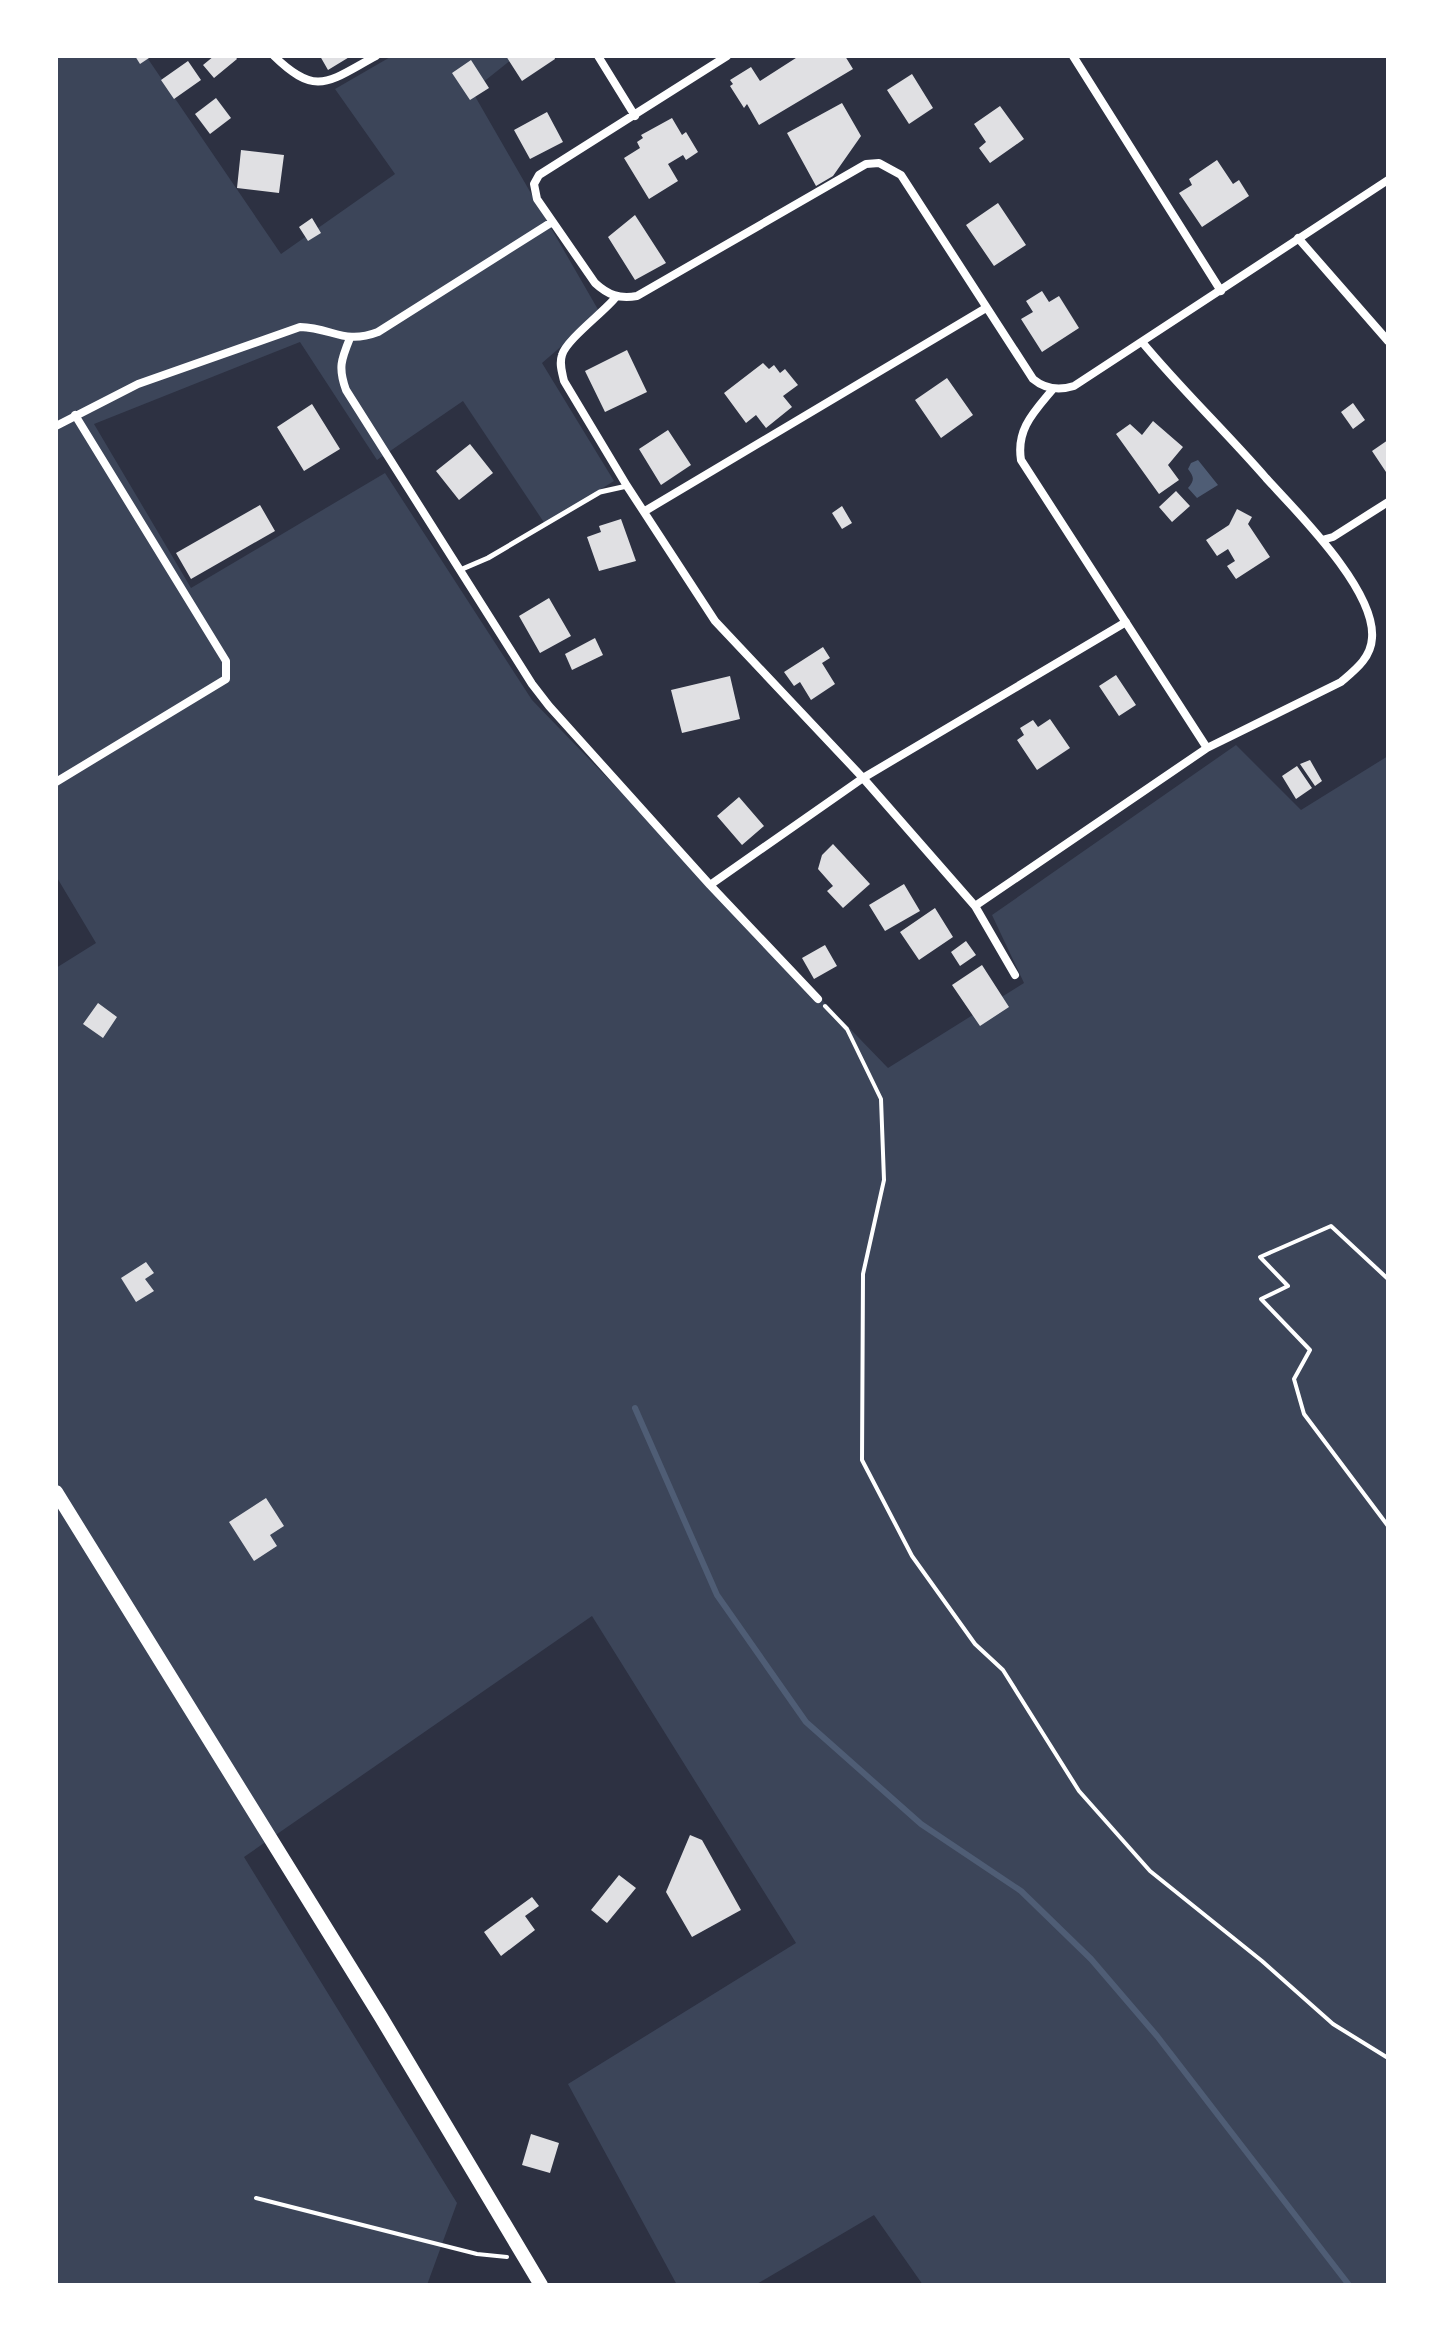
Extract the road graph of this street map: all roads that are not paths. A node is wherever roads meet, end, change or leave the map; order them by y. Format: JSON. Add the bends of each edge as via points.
{"nodes":[{"id":1,"x":274,"y":56,"type":"edge"},
{"id":2,"x":376,"y":56,"type":"edge"},
{"id":3,"x":598,"y":56,"type":"edge"},
{"id":4,"x":727,"y":56,"type":"edge"},
{"id":5,"x":1073,"y":56,"type":"edge"},
{"id":6,"x":635,"y":116,"type":"junction"},
{"id":7,"x":1388,"y":180,"type":"edge"},
{"id":8,"x":552,"y":222,"type":"junction"},
{"id":9,"x":1298,"y":238,"type":"junction"},
{"id":10,"x":1221,"y":291,"type":"junction"},
{"id":11,"x":616,"y":297,"type":"junction"},
{"id":12,"x":986,"y":308,"type":"junction"},
{"id":13,"x":350,"y":338,"type":"junction"},
{"id":14,"x":1388,"y":341,"type":"edge"},
{"id":15,"x":1142,"y":342,"type":"junction"},
{"id":16,"x":1053,"y":389,"type":"junction"},
{"id":17,"x":75,"y":415,"type":"junction"},
{"id":18,"x":56,"y":426,"type":"edge"},
{"id":19,"x":627,"y":486,"type":"junction"},
{"id":20,"x":1388,"y":502,"type":"edge"},
{"id":21,"x":645,"y":511,"type":"junction"},
{"id":22,"x":1322,"y":540,"type":"junction"},
{"id":23,"x":459,"y":570,"type":"junction"},
{"id":24,"x":1126,"y":622,"type":"junction"},
{"id":25,"x":1207,"y":748,"type":"junction"},
{"id":26,"x":863,"y":778,"type":"junction"},
{"id":27,"x":56,"y":782,"type":"edge"},
{"id":28,"x":710,"y":885,"type":"junction"},
{"id":29,"x":975,"y":906,"type":"junction"},
{"id":30,"x":1015,"y":975,"type":"dead end"},
{"id":31,"x":818,"y":999,"type":"road end"},
{"id":32,"x":56,"y":1492,"type":"edge"},
{"id":33,"x":541,"y":2285,"type":"edge"}],
"edges":[{"from":1,"to":2,"type":"street","via":[[306,81],[319,82]]},
{"from":3,"to":6,"type":"street"},
{"from":4,"to":6,"type":"street"},
{"from":5,"to":10,"type":"street"},
{"from":6,"to":8,"type":"street","via":[[544,170],[534,184]]},
{"from":7,"to":9,"type":"street"},
{"from":8,"to":11,"type":"street","via":[[595,283]]},
{"from":8,"to":13,"type":"street","via":[[395,323]]},
{"from":9,"to":10,"type":"street"},
{"from":9,"to":14,"type":"street"},
{"from":10,"to":15,"type":"street"},
{"from":11,"to":12,"type":"street","via":[[637,296],[866,164],[879,163],[901,175]]},
{"from":11,"to":19,"type":"street","via":[[566,345],[560,368]]},
{"from":12,"to":16,"type":"street","via":[[1033,379]]},
{"from":12,"to":21,"type":"street"},
{"from":13,"to":17,"type":"street","via":[[300,327],[138,384]]},
{"from":13,"to":23,"type":"street","via":[[341,360],[346,390]]},
{"from":15,"to":16,"type":"street","via":[[1074,386]]},
{"from":15,"to":22,"type":"street"},
{"from":16,"to":24,"type":"street","via":[[1022,431],[1021,460]]},
{"from":17,"to":18,"type":"street"},
{"from":17,"to":27,"type":"street","via":[[226,661],[226,679]]},
{"from":19,"to":21,"type":"street"},
{"from":19,"to":23,"type":"lane","via":[[600,492]]},
{"from":20,"to":22,"type":"street"},
{"from":21,"to":26,"type":"street","via":[[715,621]]},
{"from":22,"to":25,"type":"street","via":[[1369,616],[1372,638],[1367,655],[1341,682]]},
{"from":23,"to":28,"type":"street","via":[[549,706]]},
{"from":24,"to":25,"type":"street"},
{"from":24,"to":26,"type":"street"},
{"from":25,"to":29,"type":"street"},
{"from":26,"to":28,"type":"street"},
{"from":26,"to":29,"type":"street"},
{"from":28,"to":31,"type":"street"},
{"from":29,"to":30,"type":"street"},
{"from":32,"to":33,"type":"street"}]}
